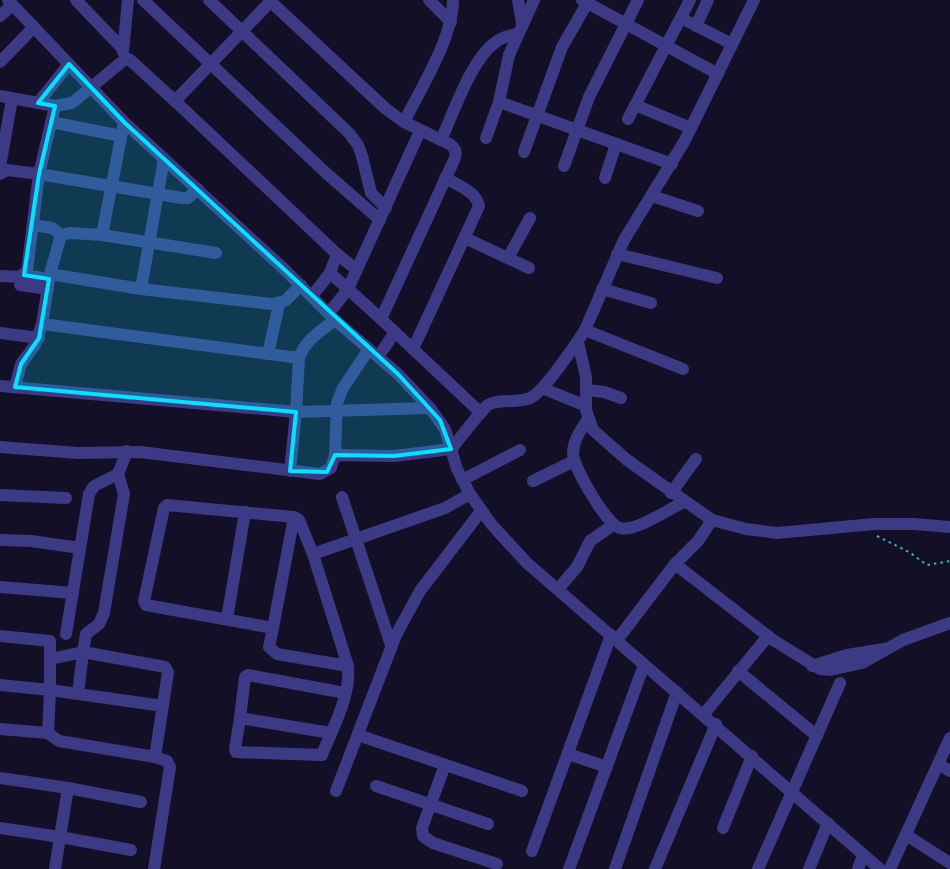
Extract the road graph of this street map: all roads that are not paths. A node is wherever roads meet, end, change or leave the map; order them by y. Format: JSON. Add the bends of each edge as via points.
{"nodes":[{"id":1,"x":76,"y":0,"type":"edge"},
{"id":2,"x":128,"y":0,"type":"edge"},
{"id":3,"x":143,"y":0,"type":"edge"},
{"id":4,"x":209,"y":0,"type":"edge"},
{"id":5,"x":271,"y":0,"type":"edge"},
{"id":6,"x":429,"y":0,"type":"edge"},
{"id":7,"x":453,"y":0,"type":"edge"},
{"id":8,"x":518,"y":0,"type":"edge"},
{"id":9,"x":534,"y":0,"type":"edge"},
{"id":10,"x":638,"y":0,"type":"edge"},
{"id":11,"x":690,"y":0,"type":"edge"},
{"id":12,"x":708,"y":0,"type":"edge"},
{"id":13,"x":754,"y":0,"type":"edge"},
{"id":14,"x":586,"y":1,"type":"edge"},
{"id":15,"x":10,"y":2,"type":"edge"},
{"id":16,"x":0,"y":16,"type":"edge"},
{"id":17,"x":681,"y":18,"type":"junction"},
{"id":18,"x":452,"y":22,"type":"junction"},
{"id":19,"x":627,"y":24,"type":"junction"},
{"id":20,"x":696,"y":26,"type":"junction"},
{"id":21,"x":34,"y":27,"type":"junction"},
{"id":22,"x":520,"y":28,"type":"junction"},
{"id":23,"x":242,"y":32,"type":"junction"},
{"id":24,"x":732,"y":44,"type":"junction"},
{"id":25,"x":666,"y":46,"type":"junction"},
{"id":26,"x":124,"y":54,"type":"junction"},
{"id":27,"x":0,"y":62,"type":"edge"},
{"id":28,"x":69,"y":64,"type":"junction"},
{"id":29,"x":210,"y":65,"type":"junction"},
{"id":30,"x":718,"y":74,"type":"junction"},
{"id":31,"x":91,"y":86,"type":"junction"},
{"id":32,"x":6,"y":98,"type":"edge"},
{"id":33,"x":175,"y":101,"type":"junction"},
{"id":34,"x":499,"y":102,"type":"junction"},
{"id":35,"x":38,"y":103,"type":"junction"},
{"id":36,"x":635,"y":105,"type":"junction"},
{"id":37,"x":54,"y":106,"type":"junction"},
{"id":38,"x":538,"y":115,"type":"junction"},
{"id":39,"x":628,"y":119,"type":"dead end"},
{"id":40,"x":51,"y":122,"type":"junction"},
{"id":41,"x":124,"y":122,"type":"junction"},
{"id":42,"x":404,"y":122,"type":"junction"},
{"id":43,"x":691,"y":128,"type":"junction"},
{"id":44,"x":577,"y":130,"type":"junction"},
{"id":45,"x":420,"y":131,"type":"junction"},
{"id":46,"x":121,"y":136,"type":"junction"},
{"id":47,"x":486,"y":138,"type":"dead end"},
{"id":48,"x":441,"y":140,"type":"junction"},
{"id":49,"x":616,"y":144,"type":"junction"},
{"id":50,"x":524,"y":152,"type":"dead end"},
{"id":51,"x":164,"y":158,"type":"junction"},
{"id":52,"x":672,"y":164,"type":"junction"},
{"id":53,"x":564,"y":166,"type":"dead end"},
{"id":54,"x":0,"y":168,"type":"edge"},
{"id":55,"x":0,"y":174,"type":"edge"},
{"id":56,"x":40,"y":174,"type":"junction"},
{"id":57,"x":445,"y":178,"type":"junction"},
{"id":58,"x":605,"y":178,"type":"dead end"},
{"id":59,"x":111,"y":186,"type":"junction"},
{"id":60,"x":198,"y":189,"type":"junction"},
{"id":61,"x":157,"y":194,"type":"junction"},
{"id":62,"x":652,"y":196,"type":"junction"},
{"id":63,"x":386,"y":208,"type":"junction"},
{"id":64,"x":698,"y":210,"type":"dead end"},
{"id":65,"x":530,"y":218,"type":"dead end"},
{"id":66,"x":380,"y":220,"type":"junction"},
{"id":67,"x":33,"y":225,"type":"junction"},
{"id":68,"x":61,"y":235,"type":"junction"},
{"id":69,"x":102,"y":235,"type":"junction"},
{"id":70,"x":465,"y":238,"type":"junction"},
{"id":71,"x":148,"y":244,"type":"junction"},
{"id":72,"x":216,"y":253,"type":"dead end"},
{"id":73,"x":337,"y":254,"type":"junction"},
{"id":74,"x":618,"y":254,"type":"junction"},
{"id":75,"x":508,"y":258,"type":"junction"},
{"id":76,"x":529,"y":268,"type":"dead end"},
{"id":77,"x":357,"y":270,"type":"junction"},
{"id":78,"x":330,"y":273,"type":"junction"},
{"id":79,"x":0,"y":276,"type":"edge"},
{"id":80,"x":717,"y":278,"type":"dead end"},
{"id":81,"x":22,"y":280,"type":"junction"},
{"id":82,"x":49,"y":281,"type":"junction"},
{"id":83,"x":301,"y":285,"type":"junction"},
{"id":84,"x":141,"y":289,"type":"junction"},
{"id":85,"x":348,"y":289,"type":"junction"},
{"id":86,"x":602,"y":289,"type":"junction"},
{"id":87,"x":312,"y":296,"type":"junction"},
{"id":88,"x":651,"y":303,"type":"dead end"},
{"id":89,"x":279,"y":304,"type":"junction"},
{"id":90,"x":332,"y":316,"type":"junction"},
{"id":91,"x":381,"y":319,"type":"junction"},
{"id":92,"x":42,"y":324,"type":"junction"},
{"id":93,"x":585,"y":330,"type":"junction"},
{"id":94,"x":395,"y":332,"type":"junction"},
{"id":95,"x":0,"y":333,"type":"edge"},
{"id":96,"x":39,"y":338,"type":"junction"},
{"id":97,"x":578,"y":342,"type":"junction"},
{"id":98,"x":413,"y":349,"type":"junction"},
{"id":99,"x":374,"y":353,"type":"junction"},
{"id":100,"x":268,"y":354,"type":"junction"},
{"id":101,"x":299,"y":358,"type":"junction"},
{"id":102,"x":683,"y":369,"type":"dead end"},
{"id":103,"x":0,"y":386,"type":"edge"},
{"id":104,"x":15,"y":387,"type":"junction"},
{"id":105,"x":542,"y":388,"type":"junction"},
{"id":106,"x":587,"y":390,"type":"junction"},
{"id":107,"x":621,"y":398,"type":"dead end"},
{"id":108,"x":586,"y":406,"type":"junction"},
{"id":109,"x":430,"y":408,"type":"junction"},
{"id":110,"x":336,"y":411,"type":"junction"},
{"id":111,"x":296,"y":412,"type":"junction"},
{"id":112,"x":481,"y":413,"type":"junction"},
{"id":113,"x":588,"y":419,"type":"junction"},
{"id":114,"x":0,"y":447,"type":"edge"},
{"id":115,"x":451,"y":449,"type":"junction"},
{"id":116,"x":520,"y":450,"type":"dead end"},
{"id":117,"x":127,"y":451,"type":"junction"},
{"id":118,"x":335,"y":455,"type":"junction"},
{"id":119,"x":696,"y":459,"type":"dead end"},
{"id":120,"x":574,"y":461,"type":"junction"},
{"id":121,"x":290,"y":471,"type":"junction"},
{"id":122,"x":118,"y":474,"type":"junction"},
{"id":123,"x":462,"y":480,"type":"junction"},
{"id":124,"x":533,"y":481,"type":"dead end"},
{"id":125,"x":671,"y":493,"type":"junction"},
{"id":126,"x":470,"y":494,"type":"junction"},
{"id":127,"x":0,"y":495,"type":"edge"},
{"id":128,"x":342,"y":497,"type":"dead end"},
{"id":129,"x":66,"y":498,"type":"dead end"},
{"id":130,"x":684,"y":502,"type":"junction"},
{"id":131,"x":481,"y":511,"type":"junction"},
{"id":132,"x":245,"y":512,"type":"junction"},
{"id":133,"x":294,"y":516,"type":"junction"},
{"id":134,"x":712,"y":520,"type":"junction"},
{"id":135,"x":613,"y":525,"type":"junction"},
{"id":136,"x":950,"y":527,"type":"edge"},
{"id":137,"x":357,"y":539,"type":"junction"},
{"id":138,"x":0,"y":540,"type":"edge"},
{"id":139,"x":80,"y":548,"type":"junction"},
{"id":140,"x":313,"y":554,"type":"junction"},
{"id":141,"x":675,"y":564,"type":"junction"},
{"id":142,"x":0,"y":587,"type":"edge"},
{"id":143,"x":558,"y":589,"type":"junction"},
{"id":144,"x":73,"y":593,"type":"junction"},
{"id":145,"x":227,"y":619,"type":"junction"},
{"id":146,"x":950,"y":622,"type":"edge"},
{"id":147,"x":272,"y":628,"type":"junction"},
{"id":148,"x":66,"y":634,"type":"junction"},
{"id":149,"x":86,"y":634,"type":"junction"},
{"id":150,"x":0,"y":636,"type":"edge"},
{"id":151,"x":768,"y":636,"type":"junction"},
{"id":152,"x":614,"y":637,"type":"junction"},
{"id":153,"x":50,"y":641,"type":"junction"},
{"id":154,"x":391,"y":645,"type":"junction"},
{"id":155,"x":83,"y":652,"type":"junction"},
{"id":156,"x":50,"y":659,"type":"junction"},
{"id":157,"x":644,"y":665,"type":"junction"},
{"id":158,"x":348,"y":666,"type":"junction"},
{"id":159,"x":738,"y":671,"type":"junction"},
{"id":160,"x":840,"y":683,"type":"dead end"},
{"id":161,"x":0,"y":685,"type":"edge"},
{"id":162,"x":50,"y":690,"type":"junction"},
{"id":163,"x":677,"y":692,"type":"junction"},
{"id":164,"x":345,"y":693,"type":"junction"},
{"id":165,"x":78,"y":694,"type":"junction"},
{"id":166,"x":163,"y":706,"type":"junction"},
{"id":167,"x":704,"y":714,"type":"junction"},
{"id":168,"x":240,"y":718,"type":"junction"},
{"id":169,"x":716,"y":724,"type":"junction"},
{"id":170,"x":0,"y":729,"type":"edge"},
{"id":171,"x":48,"y":733,"type":"junction"},
{"id":172,"x":331,"y":733,"type":"junction"},
{"id":173,"x":358,"y":735,"type":"junction"},
{"id":174,"x":817,"y":736,"type":"junction"},
{"id":175,"x":950,"y":738,"type":"edge"},
{"id":176,"x":568,"y":754,"type":"junction"},
{"id":177,"x":752,"y":756,"type":"junction"},
{"id":178,"x":155,"y":757,"type":"junction"},
{"id":179,"x":938,"y":764,"type":"junction"},
{"id":180,"x":445,"y":765,"type":"junction"},
{"id":181,"x":607,"y":767,"type":"junction"},
{"id":182,"x":950,"y":771,"type":"edge"},
{"id":183,"x":0,"y":778,"type":"edge"},
{"id":184,"x":376,"y":786,"type":"dead end"},
{"id":185,"x":68,"y":788,"type":"junction"},
{"id":186,"x":336,"y":791,"type":"dead end"},
{"id":187,"x":522,"y":791,"type":"dead end"},
{"id":188,"x":792,"y":791,"type":"junction"},
{"id":189,"x":141,"y":802,"type":"dead end"},
{"id":190,"x":431,"y":805,"type":"junction"},
{"id":191,"x":828,"y":823,"type":"junction"},
{"id":192,"x":488,"y":824,"type":"dead end"},
{"id":193,"x":0,"y":828,"type":"edge"},
{"id":194,"x":723,"y":828,"type":"dead end"},
{"id":195,"x":906,"y":835,"type":"junction"},
{"id":196,"x":60,"y":837,"type":"junction"},
{"id":197,"x":131,"y":850,"type":"dead end"},
{"id":198,"x":532,"y":851,"type":"dead end"},
{"id":199,"x":863,"y":855,"type":"junction"},
{"id":200,"x":950,"y":863,"type":"edge"},
{"id":201,"x":497,"y":864,"type":"dead end"},
{"id":202,"x":55,"y":869,"type":"edge"},
{"id":203,"x":154,"y":869,"type":"edge"},
{"id":204,"x":569,"y":869,"type":"edge"},
{"id":205,"x":615,"y":869,"type":"edge"},
{"id":206,"x":655,"y":869,"type":"edge"},
{"id":207,"x":758,"y":869,"type":"edge"},
{"id":208,"x":809,"y":869,"type":"edge"},
{"id":209,"x":858,"y":869,"type":"edge"},
{"id":210,"x":880,"y":869,"type":"edge"},
{"id":211,"x":890,"y":869,"type":"edge"}],
"edges":[{"from":1,"to":26,"type":"street"},
{"from":2,"to":26,"type":"street"},
{"from":3,"to":29,"type":"street"},
{"from":4,"to":23,"type":"street"},
{"from":5,"to":23,"type":"street"},
{"from":5,"to":42,"type":"street","via":[[386,109]]},
{"from":6,"to":18,"type":"street"},
{"from":7,"to":18,"type":"street"},
{"from":8,"to":22,"type":"street"},
{"from":9,"to":22,"type":"street"},
{"from":10,"to":19,"type":"street"},
{"from":11,"to":17,"type":"street"},
{"from":12,"to":20,"type":"street"},
{"from":13,"to":24,"type":"street"},
{"from":14,"to":19,"type":"street"},
{"from":14,"to":38,"type":"street","via":[[562,47]]},
{"from":15,"to":16,"type":"street"},
{"from":15,"to":21,"type":"street"},
{"from":17,"to":20,"type":"street"},
{"from":17,"to":25,"type":"street"},
{"from":18,"to":42,"type":"street"},
{"from":19,"to":25,"type":"street"},
{"from":19,"to":44,"type":"street","via":[[589,97]]},
{"from":20,"to":24,"type":"street"},
{"from":21,"to":27,"type":"street"},
{"from":21,"to":28,"type":"street"},
{"from":22,"to":34,"type":"street","via":[[509,55]]},
{"from":22,"to":48,"type":"street","via":[[496,42],[479,60]]},
{"from":23,"to":29,"type":"street"},
{"from":23,"to":63,"type":"street","via":[[349,134],[362,156],[371,193]]},
{"from":24,"to":30,"type":"street"},
{"from":25,"to":30,"type":"street"},
{"from":25,"to":36,"type":"street"},
{"from":26,"to":31,"type":"street"},
{"from":26,"to":33,"type":"street"},
{"from":28,"to":31,"type":"street"},
{"from":28,"to":35,"type":"street"},
{"from":29,"to":33,"type":"street"},
{"from":29,"to":66,"type":"street"},
{"from":30,"to":43,"type":"street"},
{"from":31,"to":37,"type":"street","via":[[72,103]]},
{"from":31,"to":41,"type":"street"},
{"from":32,"to":35,"type":"street"},
{"from":32,"to":54,"type":"street"},
{"from":33,"to":73,"type":"street"},
{"from":34,"to":38,"type":"street"},
{"from":34,"to":47,"type":"street"},
{"from":35,"to":37,"type":"street"},
{"from":36,"to":39,"type":"street"},
{"from":36,"to":43,"type":"street"},
{"from":37,"to":40,"type":"street"},
{"from":38,"to":44,"type":"street"},
{"from":38,"to":50,"type":"street"},
{"from":40,"to":46,"type":"street"},
{"from":40,"to":56,"type":"street"},
{"from":41,"to":46,"type":"street"},
{"from":41,"to":51,"type":"street"},
{"from":42,"to":45,"type":"street"},
{"from":43,"to":52,"type":"street"},
{"from":44,"to":49,"type":"street"},
{"from":44,"to":53,"type":"street"},
{"from":45,"to":48,"type":"street"},
{"from":45,"to":63,"type":"street"},
{"from":46,"to":59,"type":"street"},
{"from":48,"to":57,"type":"street","via":[[457,152]]},
{"from":49,"to":52,"type":"street"},
{"from":49,"to":58,"type":"street"},
{"from":51,"to":60,"type":"street"},
{"from":51,"to":61,"type":"street"},
{"from":52,"to":62,"type":"street"},
{"from":55,"to":56,"type":"street","via":[[7,170]]},
{"from":56,"to":59,"type":"street"},
{"from":56,"to":67,"type":"street"},
{"from":57,"to":70,"type":"street","via":[[479,202]]},
{"from":57,"to":91,"type":"street"},
{"from":59,"to":61,"type":"street"},
{"from":59,"to":69,"type":"street"},
{"from":60,"to":61,"type":"street","via":[[188,198]]},
{"from":60,"to":83,"type":"street"},
{"from":61,"to":71,"type":"street"},
{"from":62,"to":64,"type":"street"},
{"from":62,"to":74,"type":"street"},
{"from":63,"to":66,"type":"street"},
{"from":65,"to":75,"type":"street"},
{"from":66,"to":77,"type":"street"},
{"from":67,"to":68,"type":"street","via":[[52,228]]},
{"from":67,"to":81,"type":"street"},
{"from":68,"to":69,"type":"street"},
{"from":68,"to":82,"type":"street"},
{"from":69,"to":71,"type":"street"},
{"from":70,"to":75,"type":"street"},
{"from":70,"to":98,"type":"street"},
{"from":71,"to":72,"type":"street"},
{"from":71,"to":84,"type":"street"},
{"from":73,"to":77,"type":"street"},
{"from":73,"to":78,"type":"street"},
{"from":74,"to":80,"type":"street"},
{"from":74,"to":86,"type":"street"},
{"from":75,"to":76,"type":"street"},
{"from":77,"to":85,"type":"street"},
{"from":78,"to":85,"type":"street"},
{"from":78,"to":87,"type":"street"},
{"from":79,"to":81,"type":"street"},
{"from":81,"to":82,"type":"street"},
{"from":82,"to":84,"type":"street"},
{"from":82,"to":92,"type":"street"},
{"from":83,"to":87,"type":"street"},
{"from":83,"to":89,"type":"street"},
{"from":84,"to":89,"type":"street"},
{"from":85,"to":90,"type":"street"},
{"from":85,"to":91,"type":"street"},
{"from":86,"to":88,"type":"street"},
{"from":86,"to":93,"type":"street"},
{"from":87,"to":90,"type":"street"},
{"from":89,"to":100,"type":"street"},
{"from":90,"to":99,"type":"street"},
{"from":90,"to":101,"type":"street","via":[[306,344]]},
{"from":91,"to":94,"type":"street"},
{"from":92,"to":96,"type":"street"},
{"from":92,"to":100,"type":"street"},
{"from":93,"to":97,"type":"street"},
{"from":93,"to":102,"type":"street"},
{"from":94,"to":98,"type":"street"},
{"from":94,"to":99,"type":"street"},
{"from":95,"to":96,"type":"street"},
{"from":96,"to":104,"type":"street","via":[[20,364]]},
{"from":97,"to":105,"type":"street"},
{"from":97,"to":106,"type":"street"},
{"from":98,"to":112,"type":"street"},
{"from":99,"to":109,"type":"street"},
{"from":99,"to":110,"type":"street","via":[[343,388]]},
{"from":100,"to":101,"type":"street"},
{"from":101,"to":111,"type":"street"},
{"from":103,"to":104,"type":"street"},
{"from":104,"to":111,"type":"street"},
{"from":105,"to":108,"type":"street"},
{"from":105,"to":112,"type":"street","via":[[532,398],[492,404]]},
{"from":106,"to":107,"type":"street"},
{"from":106,"to":108,"type":"street"},
{"from":108,"to":113,"type":"street"},
{"from":109,"to":110,"type":"street"},
{"from":109,"to":115,"type":"street","via":[[445,429]]},
{"from":110,"to":111,"type":"street"},
{"from":110,"to":118,"type":"street"},
{"from":111,"to":121,"type":"street"},
{"from":112,"to":115,"type":"street"},
{"from":113,"to":120,"type":"street","via":[[576,439]]},
{"from":113,"to":125,"type":"street","via":[[593,430],[608,446]]},
{"from":114,"to":117,"type":"street","via":[[78,453]]},
{"from":115,"to":118,"type":"street","via":[[394,456]]},
{"from":115,"to":123,"type":"street"},
{"from":116,"to":123,"type":"street"},
{"from":117,"to":121,"type":"street"},
{"from":117,"to":122,"type":"street"},
{"from":118,"to":121,"type":"street","via":[[332,468],[327,472]]},
{"from":119,"to":125,"type":"street"},
{"from":120,"to":124,"type":"street"},
{"from":120,"to":135,"type":"street"},
{"from":122,"to":139,"type":"street","via":[[94,486],[88,494]]},
{"from":122,"to":149,"type":"street","via":[[124,494],[104,613],[99,624]]},
{"from":123,"to":126,"type":"street"},
{"from":125,"to":130,"type":"street"},
{"from":126,"to":131,"type":"street"},
{"from":126,"to":137,"type":"street","via":[[444,508]]},
{"from":127,"to":129,"type":"street"},
{"from":128,"to":137,"type":"street"},
{"from":130,"to":134,"type":"street"},
{"from":130,"to":135,"type":"street","via":[[633,527]]},
{"from":131,"to":143,"type":"street","via":[[527,563]]},
{"from":131,"to":154,"type":"street","via":[[420,591]]},
{"from":132,"to":133,"type":"street"},
{"from":132,"to":145,"type":"street"},
{"from":132,"to":145,"type":"street","via":[[167,505],[144,601],[146,606]]},
{"from":133,"to":140,"type":"street","via":[[299,520]]},
{"from":133,"to":147,"type":"street"},
{"from":134,"to":136,"type":"street","via":[[777,533],[913,524]]},
{"from":134,"to":141,"type":"street","via":[[698,541]]},
{"from":135,"to":143,"type":"street","via":[[590,541],[577,567]]},
{"from":137,"to":140,"type":"street"},
{"from":137,"to":154,"type":"street"},
{"from":138,"to":139,"type":"street"},
{"from":139,"to":144,"type":"street"},
{"from":140,"to":158,"type":"street"},
{"from":141,"to":151,"type":"street"},
{"from":141,"to":152,"type":"street"},
{"from":142,"to":144,"type":"street"},
{"from":143,"to":152,"type":"street"},
{"from":144,"to":148,"type":"street"},
{"from":145,"to":147,"type":"street"},
{"from":146,"to":151,"type":"street","via":[[886,649],[847,655],[812,666]]},
{"from":147,"to":158,"type":"street","via":[[269,646],[277,654]]},
{"from":148,"to":149,"type":"street","via":[[74,631]]},
{"from":148,"to":153,"type":"street"},
{"from":149,"to":155,"type":"street"},
{"from":150,"to":153,"type":"street"},
{"from":151,"to":159,"type":"street"},
{"from":152,"to":157,"type":"street"},
{"from":152,"to":176,"type":"street"},
{"from":153,"to":156,"type":"street"},
{"from":154,"to":173,"type":"street"},
{"from":155,"to":156,"type":"street"},
{"from":155,"to":165,"type":"street"},
{"from":155,"to":166,"type":"street","via":[[165,667],[168,672]]},
{"from":156,"to":162,"type":"street"},
{"from":157,"to":163,"type":"street"},
{"from":157,"to":181,"type":"street"},
{"from":158,"to":164,"type":"street"},
{"from":159,"to":167,"type":"street"},
{"from":159,"to":174,"type":"street"},
{"from":160,"to":174,"type":"street"},
{"from":161,"to":162,"type":"street"},
{"from":162,"to":165,"type":"street"},
{"from":162,"to":171,"type":"street"},
{"from":163,"to":167,"type":"street"},
{"from":163,"to":205,"type":"street"},
{"from":164,"to":168,"type":"street","via":[[248,675],[245,677]]},
{"from":164,"to":172,"type":"street"},
{"from":165,"to":166,"type":"street"},
{"from":166,"to":178,"type":"street"},
{"from":167,"to":169,"type":"street"},
{"from":168,"to":172,"type":"street"},
{"from":168,"to":172,"type":"street","via":[[236,752],[319,756]]},
{"from":169,"to":177,"type":"street"},
{"from":169,"to":206,"type":"street"},
{"from":170,"to":171,"type":"street"},
{"from":171,"to":178,"type":"street","via":[[59,741]]},
{"from":173,"to":180,"type":"street"},
{"from":173,"to":186,"type":"street"},
{"from":174,"to":188,"type":"street"},
{"from":175,"to":179,"type":"street"},
{"from":176,"to":181,"type":"street"},
{"from":176,"to":198,"type":"street"},
{"from":177,"to":188,"type":"street"},
{"from":177,"to":194,"type":"street"},
{"from":178,"to":203,"type":"street","via":[[167,761],[170,767]]},
{"from":179,"to":182,"type":"street"},
{"from":179,"to":195,"type":"street"},
{"from":180,"to":187,"type":"street"},
{"from":180,"to":190,"type":"street"},
{"from":181,"to":204,"type":"street"},
{"from":183,"to":185,"type":"street"},
{"from":184,"to":190,"type":"street"},
{"from":185,"to":189,"type":"street"},
{"from":185,"to":196,"type":"street"},
{"from":188,"to":191,"type":"street"},
{"from":188,"to":207,"type":"street"},
{"from":190,"to":192,"type":"street"},
{"from":190,"to":201,"type":"street","via":[[422,828],[427,840]]},
{"from":191,"to":199,"type":"street"},
{"from":191,"to":208,"type":"street"},
{"from":193,"to":196,"type":"street"},
{"from":195,"to":200,"type":"street"},
{"from":195,"to":211,"type":"street"},
{"from":196,"to":197,"type":"street"},
{"from":196,"to":202,"type":"street"},
{"from":199,"to":209,"type":"street"},
{"from":199,"to":210,"type":"street"}]}
